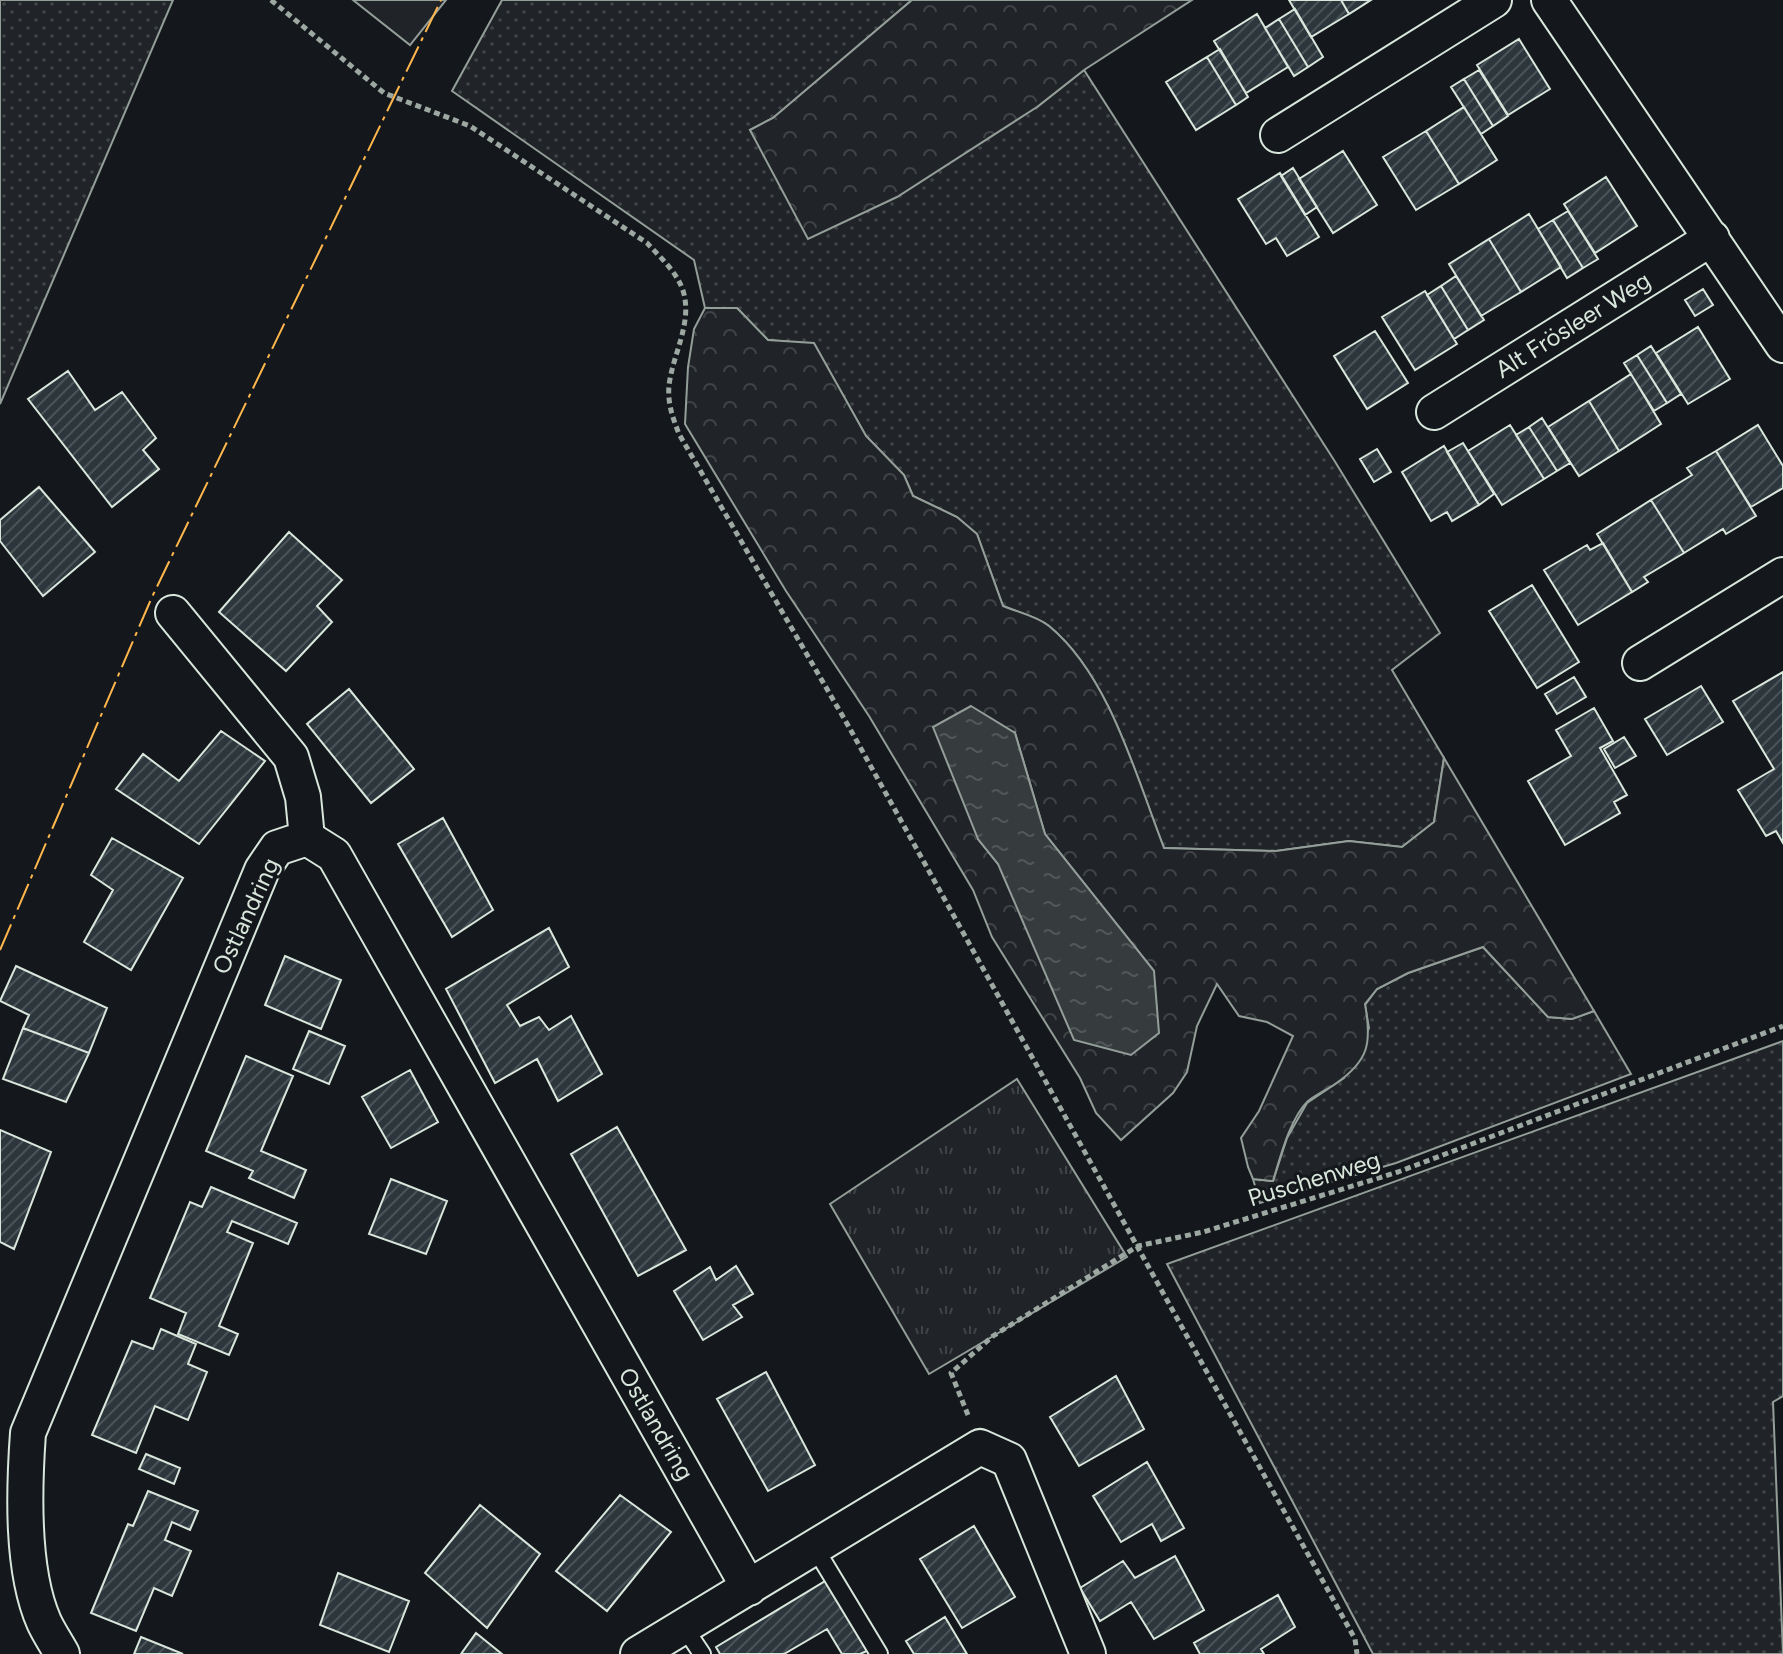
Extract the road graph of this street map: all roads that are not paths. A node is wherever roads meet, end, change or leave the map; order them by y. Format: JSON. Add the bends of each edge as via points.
{"nodes":[{"id":1,"x":1494,"y":0,"type":"edge"},
{"id":2,"x":1549,"y":0,"type":"edge"},
{"id":3,"x":1278,"y":135,"type":"dead end"},
{"id":4,"x":1712,"y":238,"type":"junction"},
{"id":5,"x":1783,"y":345,"type":"edge"},
{"id":6,"x":1434,"y":412,"type":"dead end"},
{"id":7,"x":1783,"y":575,"type":"edge"},
{"id":8,"x":173,"y":613,"type":"dead end"},
{"id":9,"x":1640,"y":663,"type":"dead end"},
{"id":10,"x":307,"y":838,"type":"junction"},
{"id":11,"x":815,"y":1548,"type":"junction"},
{"id":12,"x":749,"y":1588,"type":"junction"},
{"id":13,"x":693,"y":1640,"type":"edge"},
{"id":14,"x":62,"y":1654,"type":"edge"},
{"id":15,"x":638,"y":1654,"type":"edge"},
{"id":16,"x":879,"y":1654,"type":"edge"},
{"id":17,"x":1088,"y":1654,"type":"edge"}],
"edges":[{"from":1,"to":3,"type":"street"},
{"from":2,"to":4,"type":"street"},
{"from":4,"to":5,"type":"street"},
{"from":4,"to":6,"type":"street","name":"Alt Frösleer Weg"},
{"from":7,"to":9,"type":"street"},
{"from":8,"to":10,"type":"street","via":[[291,757],[303,797]]},
{"from":10,"to":12,"type":"street","name":"Ostlandring","via":[[334,855]]},
{"from":10,"to":14,"type":"street","name":"Ostlandring","via":[[277,848],[262,870],[28,1433],[24,1490],[32,1581],[43,1620]]},
{"from":11,"to":12,"type":"street"},
{"from":11,"to":16,"type":"lane"},
{"from":11,"to":17,"type":"street","via":[[980,1447],[1009,1460]]},
{"from":12,"to":13,"type":"street"},
{"from":13,"to":15,"type":"street"}]}
